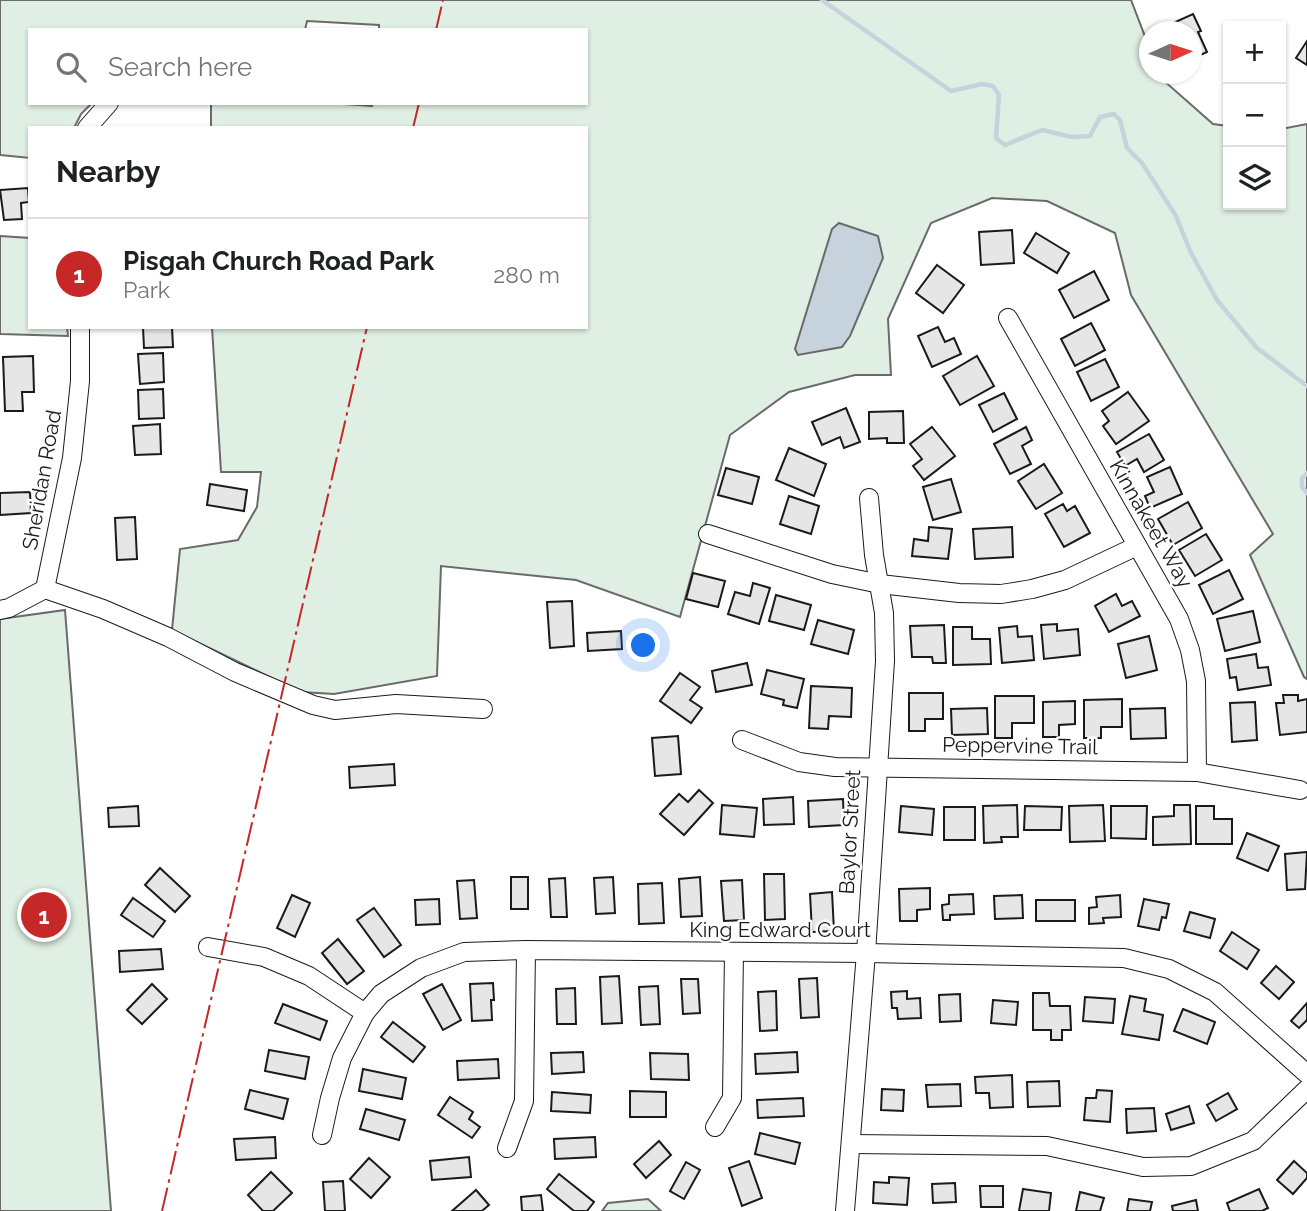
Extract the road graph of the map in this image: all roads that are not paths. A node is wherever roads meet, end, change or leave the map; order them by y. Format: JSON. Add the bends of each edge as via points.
{"nodes":[{"id":1,"x":107,"y":105,"type":"edge"},
{"id":2,"x":89,"y":126,"type":"edge"},
{"id":3,"x":1008,"y":318,"type":"dead end"},
{"id":4,"x":80,"y":329,"type":"edge"},
{"id":5,"x":869,"y":498,"type":"dead end"},
{"id":6,"x":708,"y":534,"type":"dead end"},
{"id":7,"x":1137,"y":546,"type":"junction"},
{"id":8,"x":880,"y":584,"type":"junction"},
{"id":9,"x":45,"y":589,"type":"junction"},
{"id":10,"x":0,"y":610,"type":"edge"},
{"id":11,"x":483,"y":709,"type":"dead end"},
{"id":12,"x":742,"y":740,"type":"dead end"},
{"id":13,"x":876,"y":766,"type":"junction"},
{"id":14,"x":1197,"y":772,"type":"junction"},
{"id":15,"x":1300,"y":790,"type":"dead end"},
{"id":16,"x":208,"y":947,"type":"dead end"},
{"id":17,"x":526,"y":950,"type":"junction"},
{"id":18,"x":734,"y":952,"type":"junction"},
{"id":19,"x":866,"y":953,"type":"junction"},
{"id":20,"x":365,"y":1013,"type":"junction"},
{"id":21,"x":1307,"y":1074,"type":"edge"},
{"id":22,"x":1307,"y":1089,"type":"edge"},
{"id":23,"x":715,"y":1128,"type":"dead end"},
{"id":24,"x":322,"y":1135,"type":"dead end"},
{"id":25,"x":851,"y":1144,"type":"junction"},
{"id":26,"x":507,"y":1148,"type":"dead end"},
{"id":27,"x":845,"y":1211,"type":"edge"}],
"edges":[{"from":1,"to":2,"type":"street"},
{"from":3,"to":7,"type":"street","name":"Kinnakeet Way"},
{"from":4,"to":9,"type":"street","name":"Sheridan Road","via":[[72,458]]},
{"from":5,"to":8,"type":"street","name":"Baylor Street"},
{"from":6,"to":8,"type":"street","via":[[832,574]]},
{"from":7,"to":8,"type":"street","via":[[1065,580],[1001,594]]},
{"from":7,"to":14,"type":"street","name":"Kinnakeet Way","via":[[1179,619],[1190,650]]},
{"from":8,"to":13,"type":"street","name":"Baylor Street","via":[[884,661]]},
{"from":9,"to":10,"type":"street"},
{"from":9,"to":11,"type":"street","via":[[103,609],[313,705],[335,710],[396,704]]},
{"from":12,"to":13,"type":"street","name":"Peppervine Trail","via":[[799,762]]},
{"from":13,"to":14,"type":"street","name":"Peppervine Trail"},
{"from":13,"to":19,"type":"street","name":"Baylor Street"},
{"from":14,"to":15,"type":"street","name":"Peppervine Trail"},
{"from":16,"to":20,"type":"street","via":[[264,957],[309,976]]},
{"from":17,"to":18,"type":"street","name":"King Edward Court"},
{"from":17,"to":20,"type":"street","name":"King Edward Court","via":[[464,952],[421,968],[381,994]]},
{"from":17,"to":26,"type":"street","via":[[524,1101]]},
{"from":18,"to":19,"type":"street","name":"King Edward Court"},
{"from":18,"to":23,"type":"street","via":[[732,1098]]},
{"from":19,"to":21,"type":"street","name":"King Edward Court","via":[[1124,958],[1169,970],[1215,992]]},
{"from":19,"to":25,"type":"street","name":"Baylor Street"},
{"from":20,"to":24,"type":"street","name":"King Edward Court","via":[[342,1058]]},
{"from":22,"to":25,"type":"street","via":[[1253,1141],[1191,1166],[1143,1167],[1047,1146]]},
{"from":25,"to":27,"type":"street","name":"Baylor Street"}]}
